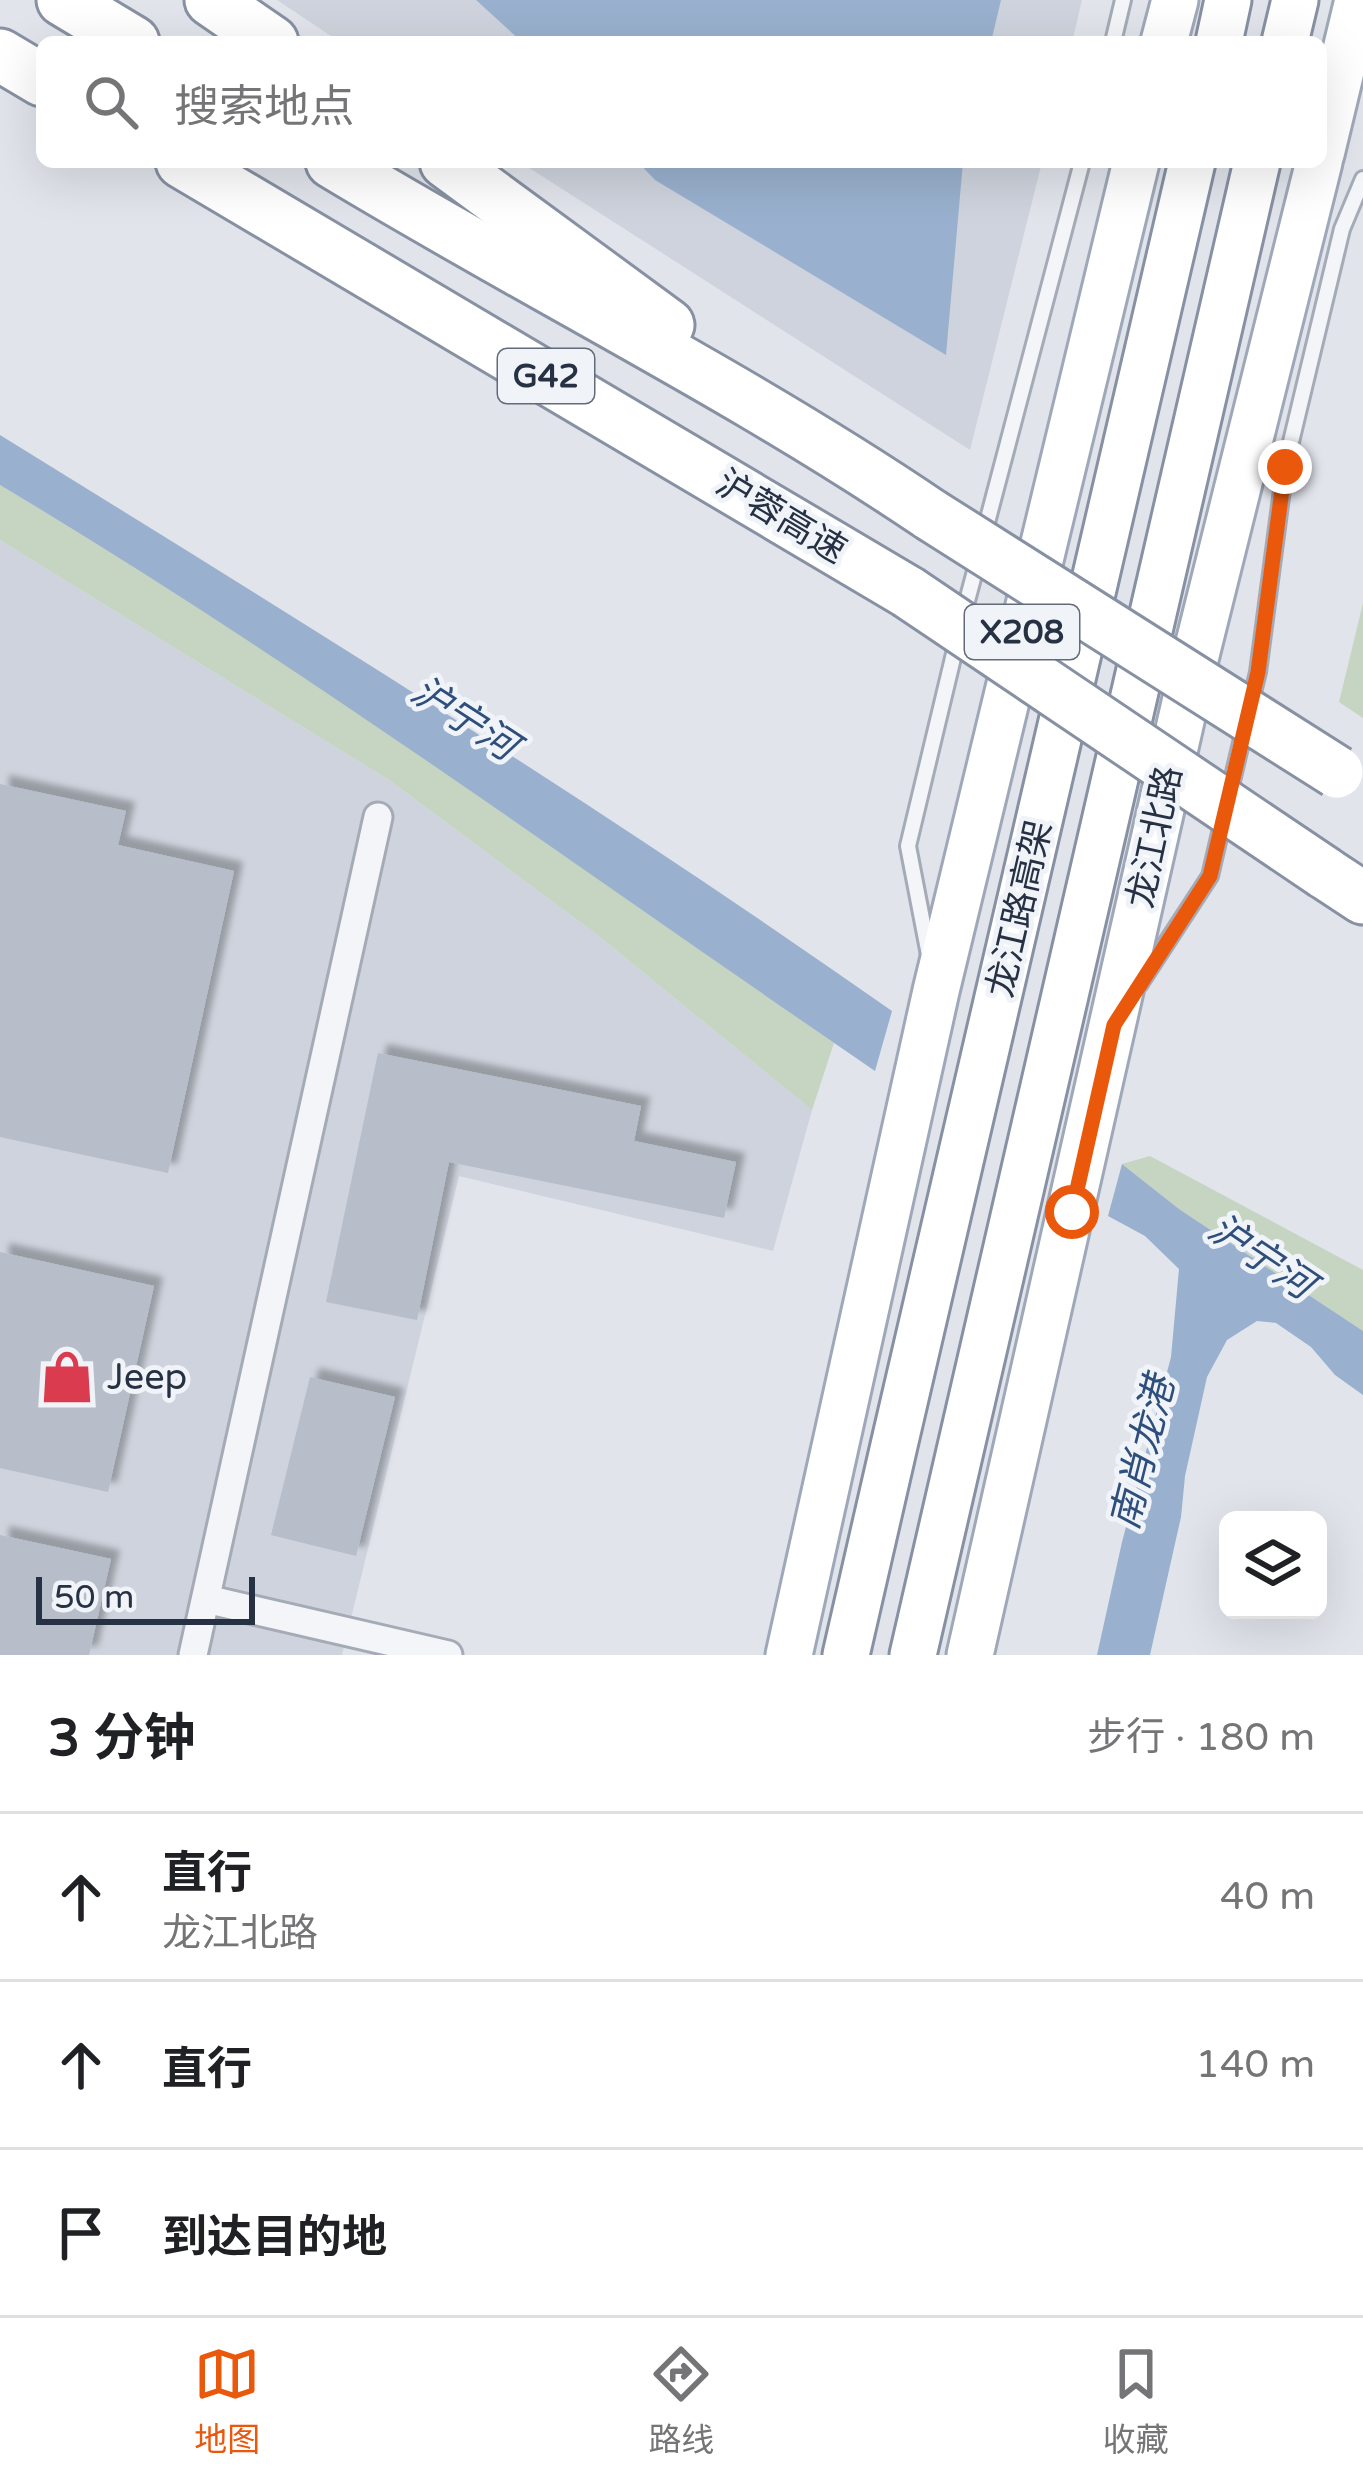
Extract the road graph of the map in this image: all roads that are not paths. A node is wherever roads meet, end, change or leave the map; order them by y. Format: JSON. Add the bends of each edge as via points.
{"nodes":[{"id":1,"x":63,"y":0,"type":"edge"},
{"id":2,"x":211,"y":0,"type":"edge"},
{"id":3,"x":1123,"y":0,"type":"edge"},
{"id":4,"x":1174,"y":0,"type":"edge"},
{"id":5,"x":1228,"y":0,"type":"edge"},
{"id":6,"x":1295,"y":0,"type":"edge"},
{"id":7,"x":1358,"y":0,"type":"edge"},
{"id":8,"x":123,"y":36,"type":"edge"},
{"id":9,"x":263,"y":36,"type":"edge"},
{"id":10,"x":1114,"y":36,"type":"edge"},
{"id":11,"x":1166,"y":36,"type":"edge"},
{"id":12,"x":1220,"y":36,"type":"edge"},
{"id":13,"x":1286,"y":36,"type":"edge"},
{"id":14,"x":0,"y":55,"type":"edge"},
{"id":15,"x":36,"y":76,"type":"edge"},
{"id":16,"x":1327,"y":129,"type":"edge"},
{"id":17,"x":192,"y":168,"type":"edge"},
{"id":18,"x":342,"y":168,"type":"edge"},
{"id":19,"x":454,"y":168,"type":"edge"},
{"id":20,"x":1080,"y":168,"type":"edge"},
{"id":21,"x":1135,"y":168,"type":"edge"},
{"id":22,"x":1191,"y":168,"type":"edge"},
{"id":23,"x":1256,"y":168,"type":"edge"},
{"id":24,"x":1318,"y":168,"type":"edge"},
{"id":25,"x":1363,"y":179,"type":"edge"},
{"id":26,"x":842,"y":454,"type":"junction"},
{"id":27,"x":1350,"y":782,"type":"edge"},
{"id":28,"x":378,"y":817,"type":"dead end"},
{"id":29,"x":1344,"y":885,"type":"edge"},
{"id":30,"x":936,"y":991,"type":"junction"},
{"id":31,"x":1114,"y":1025,"type":"junction"},
{"id":32,"x":206,"y":1599,"type":"junction"},
{"id":33,"x":193,"y":1655,"type":"edge"},
{"id":34,"x":448,"y":1655,"type":"edge"},
{"id":35,"x":788,"y":1655,"type":"edge"},
{"id":36,"x":846,"y":1655,"type":"edge"},
{"id":37,"x":913,"y":1655,"type":"edge"},
{"id":38,"x":970,"y":1655,"type":"edge"}],
"edges":[{"from":1,"to":8,"type":"highway"},
{"from":2,"to":9,"type":"highway"},
{"from":3,"to":10,"type":"lane"},
{"from":4,"to":11,"type":"main road"},
{"from":5,"to":12,"type":"main road"},
{"from":6,"to":13,"type":"main road"},
{"from":7,"to":16,"type":"main road","name":"龙江北路"},
{"from":14,"to":15,"type":"highway"},
{"from":17,"to":29,"type":"highway","name":"沪蓉高速","number":"G42","bridge":true,"via":[[908,592]]},
{"from":18,"to":26,"type":"highway","number":"G42"},
{"from":19,"to":26,"type":"highway"},
{"from":20,"to":30,"type":"lane","via":[[908,846]]},
{"from":21,"to":30,"type":"main road","number":"X208"},
{"from":22,"to":36,"type":"main road","name":"龙江路高架"},
{"from":23,"to":37,"type":"main road","name":"龙江路高架"},
{"from":24,"to":31,"type":"main road","name":"龙江北路"},
{"from":25,"to":31,"type":"lane","via":[[1342,229],[1285,467],[1258,672],[1210,876]]},
{"from":26,"to":27,"type":"highway","number":"G42","bridge":true},
{"from":28,"to":32,"type":"street"},
{"from":30,"to":35,"type":"main road","number":"X208"},
{"from":31,"to":38,"type":"main road","name":"龙江北路"},
{"from":32,"to":33,"type":"street"},
{"from":32,"to":34,"type":"street"}]}
